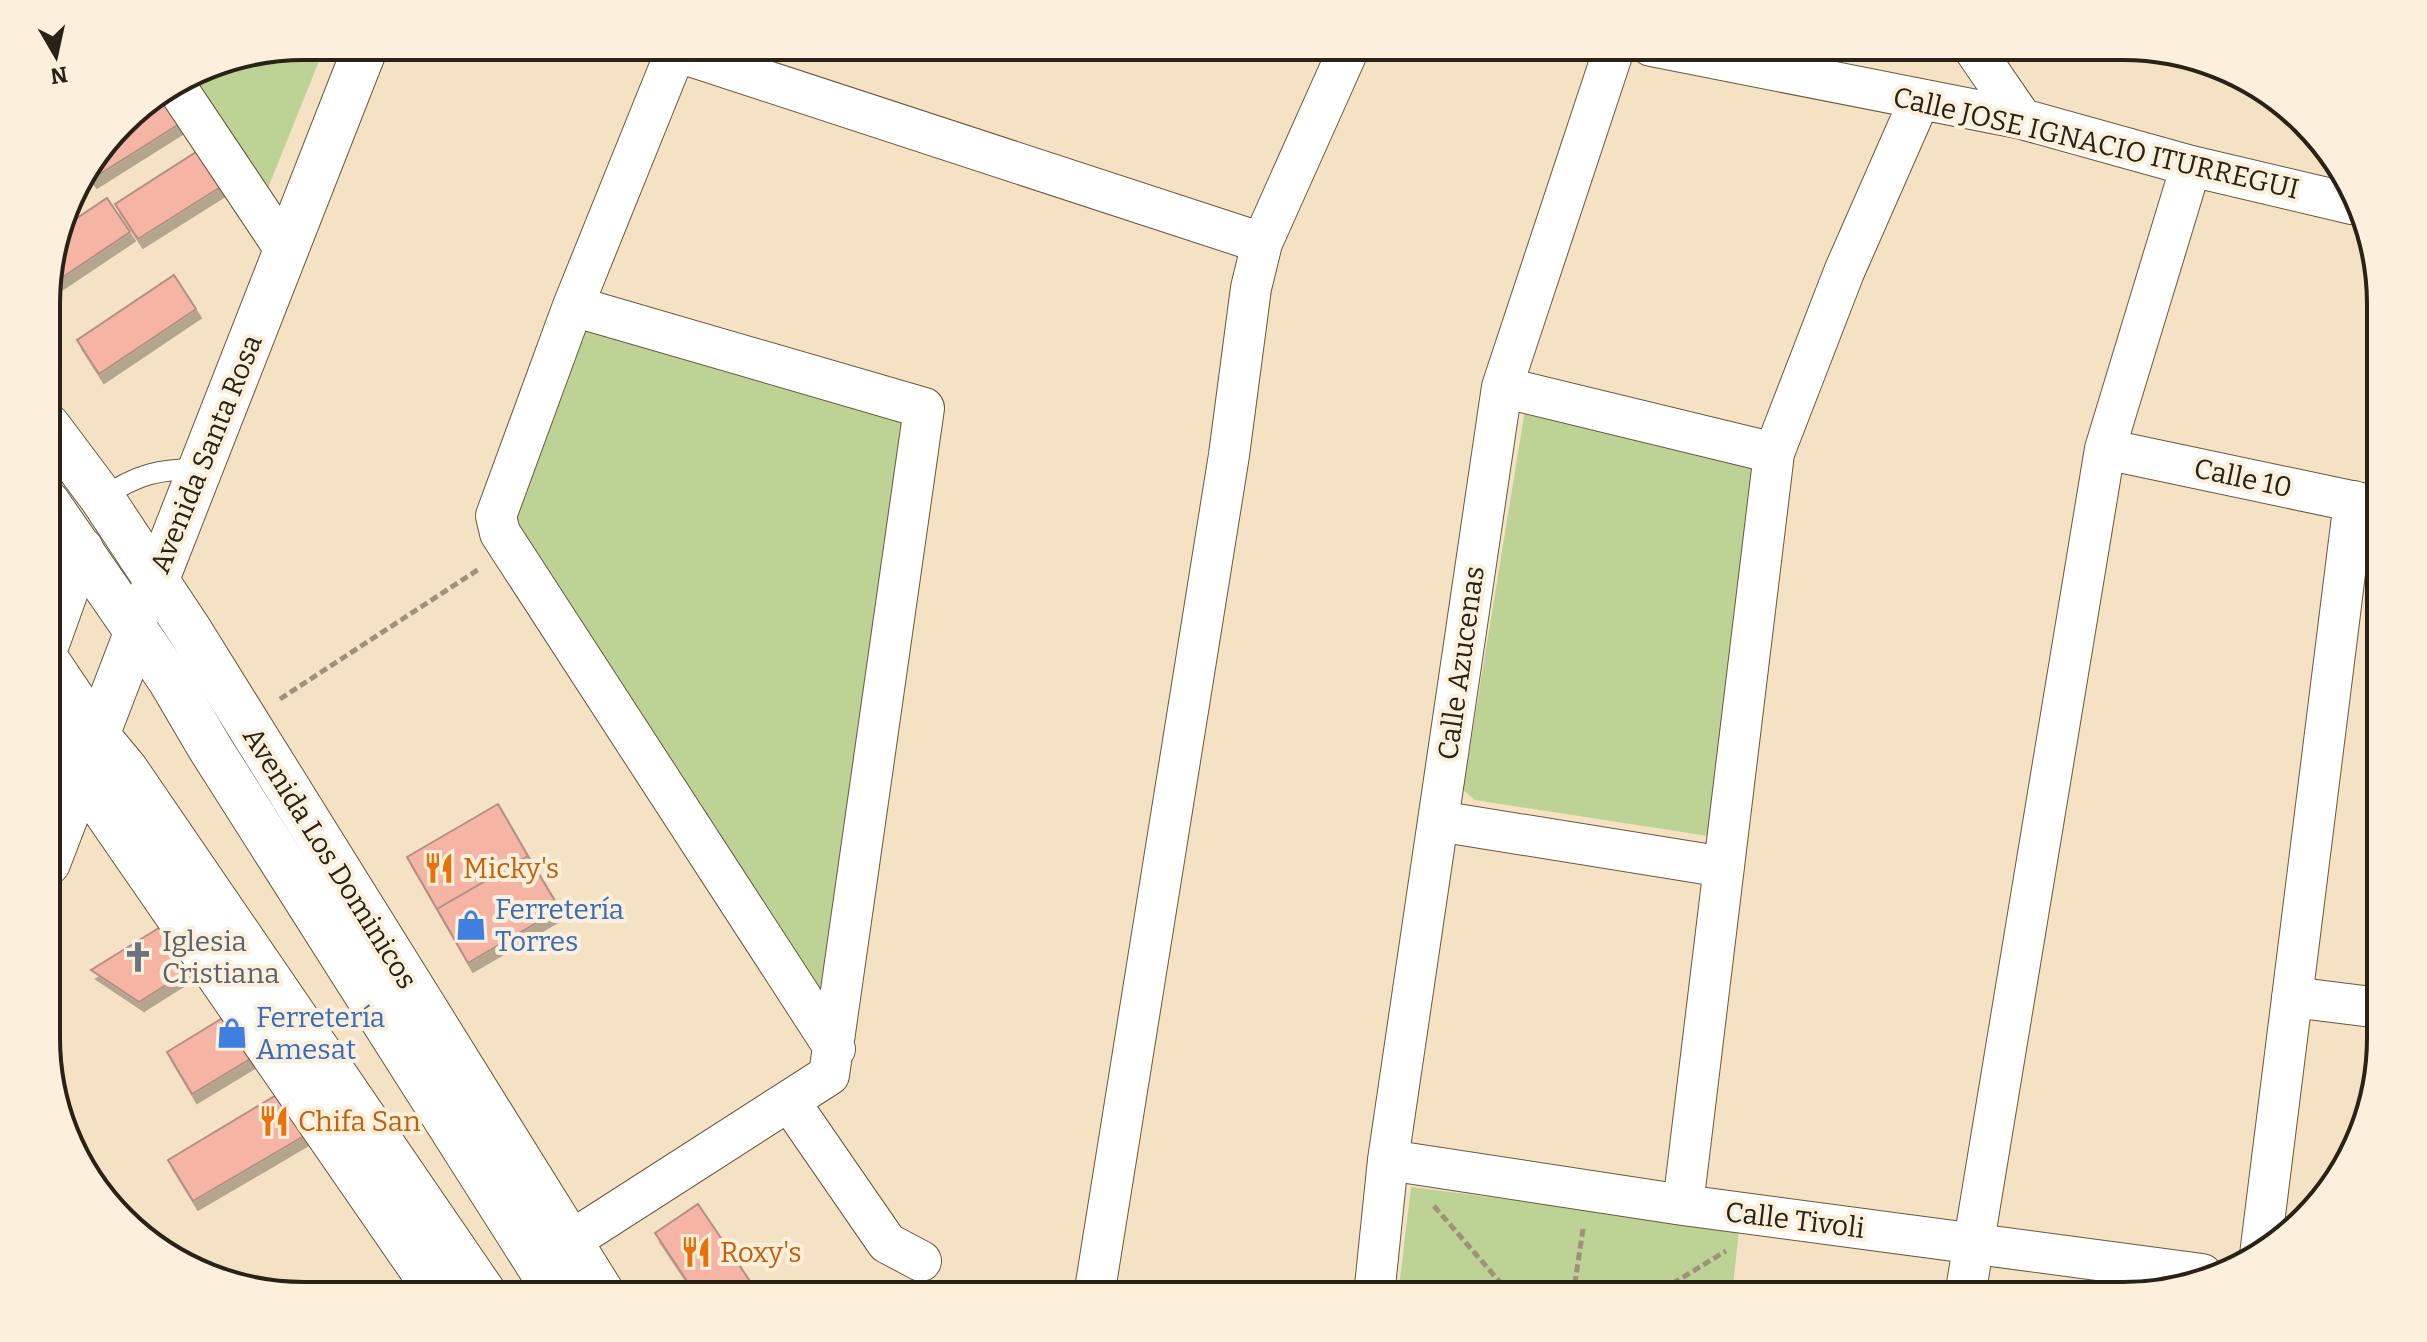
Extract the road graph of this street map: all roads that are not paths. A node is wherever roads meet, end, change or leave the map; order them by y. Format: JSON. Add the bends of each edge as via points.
{"nodes":[{"id":1,"x":361,"y":60,"type":"edge"},
{"id":2,"x":672,"y":60,"type":"edge"},
{"id":3,"x":713,"y":60,"type":"edge"},
{"id":4,"x":1344,"y":60,"type":"edge"},
{"id":5,"x":1610,"y":60,"type":"edge"},
{"id":6,"x":1722,"y":60,"type":"edge"},
{"id":7,"x":1982,"y":60,"type":"edge"},
{"id":8,"x":181,"y":94,"type":"edge"},
{"id":9,"x":1920,"y":99,"type":"junction"},
{"id":10,"x":2022,"y":119,"type":"junction"},
{"id":11,"x":2191,"y":166,"type":"junction"},
{"id":12,"x":2344,"y":202,"type":"edge"},
{"id":13,"x":1262,"y":243,"type":"junction"},
{"id":14,"x":286,"y":251,"type":"junction"},
{"id":15,"x":573,"y":306,"type":"junction"},
{"id":16,"x":1502,"y":387,"type":"junction"},
{"id":17,"x":60,"y":442,"type":"edge"},
{"id":18,"x":2105,"y":449,"type":"junction"},
{"id":19,"x":1774,"y":453,"type":"junction"},
{"id":20,"x":200,"y":469,"type":"junction"},
{"id":21,"x":102,"y":498,"type":"junction"},
{"id":22,"x":2366,"y":504,"type":"edge"},
{"id":23,"x":2366,"y":511,"type":"edge"},
{"id":24,"x":60,"y":520,"type":"edge"},
{"id":25,"x":81,"y":549,"type":"junction"},
{"id":26,"x":156,"y":580,"type":"junction"},
{"id":27,"x":60,"y":608,"type":"edge"},
{"id":28,"x":137,"y":631,"type":"junction"},
{"id":29,"x":60,"y":680,"type":"edge"},
{"id":30,"x":97,"y":735,"type":"junction"},
{"id":31,"x":60,"y":745,"type":"edge"},
{"id":32,"x":81,"y":776,"type":"junction"},
{"id":33,"x":1438,"y":821,"type":"junction"},
{"id":34,"x":60,"y":831,"type":"edge"},
{"id":35,"x":1724,"y":867,"type":"junction"},
{"id":36,"x":2292,"y":997,"type":"junction"},
{"id":37,"x":2366,"y":1006,"type":"edge"},
{"id":38,"x":835,"y":1049,"type":"junction"},
{"id":39,"x":789,"y":1101,"type":"junction"},
{"id":40,"x":1388,"y":1160,"type":"junction"},
{"id":41,"x":1683,"y":1205,"type":"junction"},
{"id":42,"x":2262,"y":1238,"type":"edge"},
{"id":43,"x":569,"y":1242,"type":"junction"},
{"id":44,"x":1973,"y":1243,"type":"junction"},
{"id":45,"x":921,"y":1261,"type":"dead end"},
{"id":46,"x":2189,"y":1272,"type":"edge"},
{"id":47,"x":1376,"y":1281,"type":"edge"},
{"id":48,"x":1967,"y":1281,"type":"edge"},
{"id":49,"x":430,"y":1282,"type":"edge"},
{"id":50,"x":476,"y":1282,"type":"edge"},
{"id":51,"x":549,"y":1282,"type":"edge"},
{"id":52,"x":595,"y":1282,"type":"edge"},
{"id":53,"x":1096,"y":1282,"type":"edge"}],
"edges":[{"from":1,"to":14,"type":"street","name":"Avenida Santa Rosa"},
{"from":2,"to":15,"type":"street"},
{"from":3,"to":13,"type":"street"},
{"from":4,"to":13,"type":"street"},
{"from":5,"to":16,"type":"street","name":"Calle Azucenas"},
{"from":6,"to":9,"type":"street","name":"Calle JOSE IGNACIO ITURREGUI"},
{"from":7,"to":10,"type":"street"},
{"from":8,"to":14,"type":"street"},
{"from":9,"to":10,"type":"street","name":"Calle JOSE IGNACIO ITURREGUI"},
{"from":9,"to":19,"type":"street","via":[[1844,272]]},
{"from":10,"to":11,"type":"street","name":"Calle JOSE IGNACIO ITURREGUI"},
{"from":11,"to":12,"type":"street","name":"Calle JOSE IGNACIO ITURREGUI"},
{"from":11,"to":18,"type":"street"},
{"from":13,"to":53,"type":"street"},
{"from":14,"to":20,"type":"street","name":"Avenida Santa Rosa"},
{"from":15,"to":38,"type":"street","via":[[496,516],[500,533]]},
{"from":15,"to":38,"type":"street","via":[[924,408]]},
{"from":16,"to":19,"type":"street"},
{"from":16,"to":33,"type":"street","name":"Calle Azucenas"},
{"from":17,"to":21,"type":"street","name":"Avenida Los Dominicos"},
{"from":18,"to":22,"type":"street","name":"Calle 10"},
{"from":18,"to":44,"type":"street"},
{"from":19,"to":35,"type":"street"},
{"from":20,"to":21,"type":"lane","via":[[155,471]]},
{"from":20,"to":26,"type":"street","name":"Avenida Santa Rosa"},
{"from":21,"to":26,"type":"street","name":"Avenida Los Dominicos"},
{"from":23,"to":36,"type":"street"},
{"from":24,"to":25,"type":"street","name":"Avenida Los Dominicos"},
{"from":25,"to":27,"type":"street"},
{"from":25,"to":28,"type":"street","name":"Avenida Los Dominicos"},
{"from":26,"to":28,"type":"street","name":"Avenida Santa Rosa"},
{"from":26,"to":43,"type":"street","name":"Avenida Los Dominicos"},
{"from":28,"to":30,"type":"street","name":"Avenida Santa Rosa"},
{"from":28,"to":51,"type":"street","name":"Avenida Los Dominicos"},
{"from":29,"to":30,"type":"street"},
{"from":30,"to":32,"type":"street","name":"Avenida Santa Rosa"},
{"from":30,"to":50,"type":"street"},
{"from":31,"to":32,"type":"street"},
{"from":32,"to":34,"type":"street","name":"Avenida Santa Rosa"},
{"from":32,"to":49,"type":"street"},
{"from":33,"to":35,"type":"street"},
{"from":33,"to":40,"type":"street","name":"Calle Azucenas"},
{"from":35,"to":41,"type":"street"},
{"from":36,"to":37,"type":"street"},
{"from":36,"to":42,"type":"street"},
{"from":38,"to":39,"type":"street","via":[[829,1075]]},
{"from":39,"to":43,"type":"street"},
{"from":39,"to":45,"type":"street","via":[[887,1243]]},
{"from":40,"to":41,"type":"street","name":"Calle Tivoli"},
{"from":40,"to":47,"type":"street","name":"Calle Azucenas"},
{"from":41,"to":44,"type":"street","name":"Calle Tivoli"},
{"from":43,"to":52,"type":"street","name":"Avenida Los Dominicos"},
{"from":44,"to":46,"type":"street","name":"Calle Tivoli"},
{"from":44,"to":48,"type":"street"}]}
